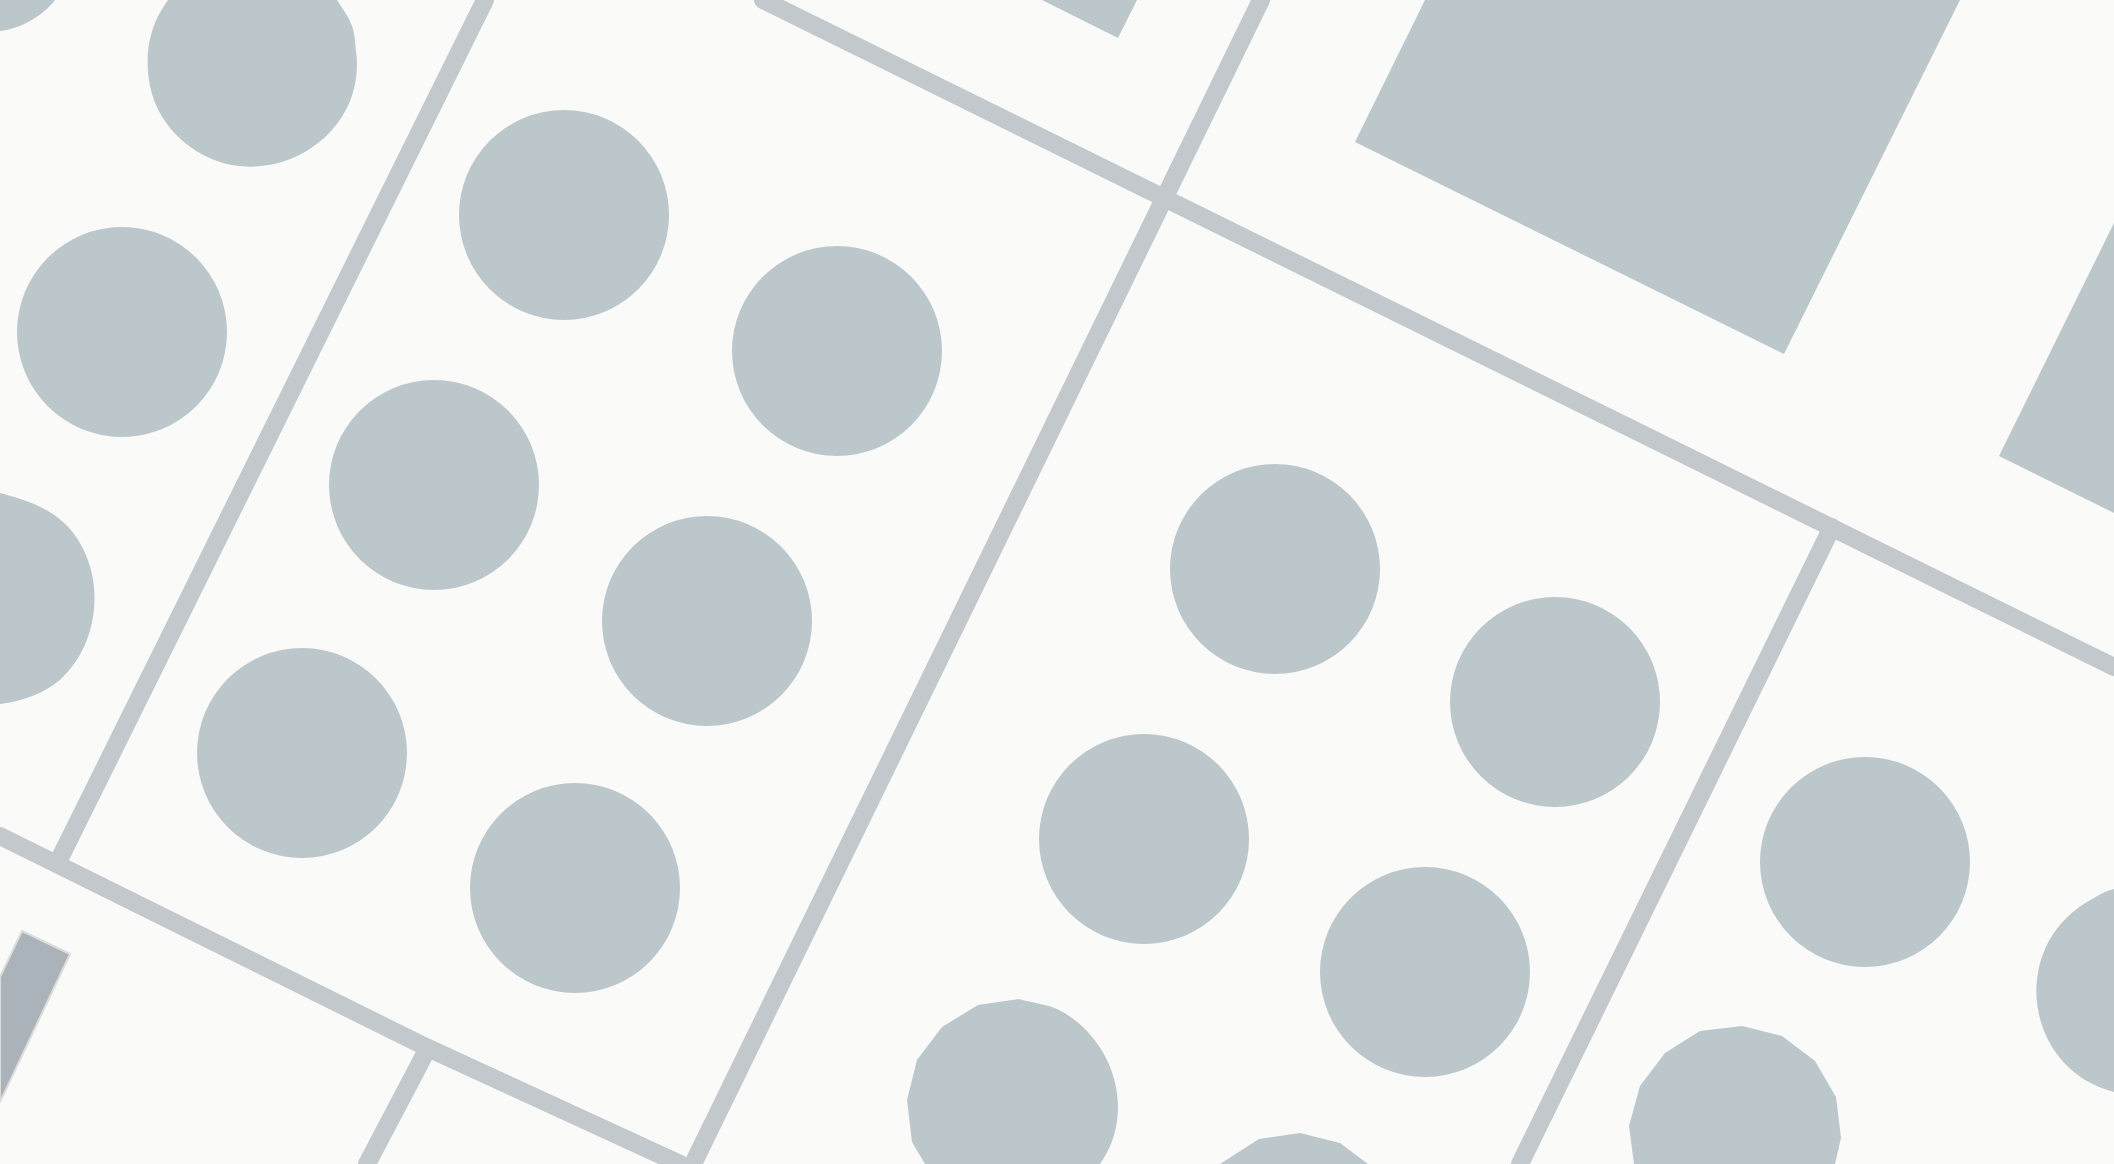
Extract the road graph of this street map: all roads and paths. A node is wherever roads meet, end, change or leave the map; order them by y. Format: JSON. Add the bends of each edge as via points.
{"nodes":[{"id":1,"x":485,"y":0,"type":"edge"},
{"id":2,"x":763,"y":0,"type":"edge"},
{"id":3,"x":1261,"y":0,"type":"edge"},
{"id":4,"x":1164,"y":198,"type":"junction"},
{"id":5,"x":1832,"y":527,"type":"junction"},
{"id":6,"x":2114,"y":667,"type":"edge"},
{"id":7,"x":0,"y":836,"type":"edge"},
{"id":8,"x":57,"y":864,"type":"junction"},
{"id":9,"x":428,"y":1048,"type":"junction"},
{"id":10,"x":367,"y":1164,"type":"edge"},
{"id":11,"x":680,"y":1164,"type":"edge"},
{"id":12,"x":693,"y":1164,"type":"edge"},
{"id":13,"x":1520,"y":1164,"type":"edge"}],
"edges":[{"from":1,"to":8,"type":"lane"},
{"from":2,"to":4,"type":"lane"},
{"from":3,"to":4,"type":"lane"},
{"from":4,"to":5,"type":"lane"},
{"from":4,"to":12,"type":"lane"},
{"from":5,"to":6,"type":"lane"},
{"from":5,"to":13,"type":"lane"},
{"from":7,"to":8,"type":"lane"},
{"from":8,"to":9,"type":"lane"},
{"from":9,"to":10,"type":"lane"},
{"from":9,"to":11,"type":"lane"}]}
